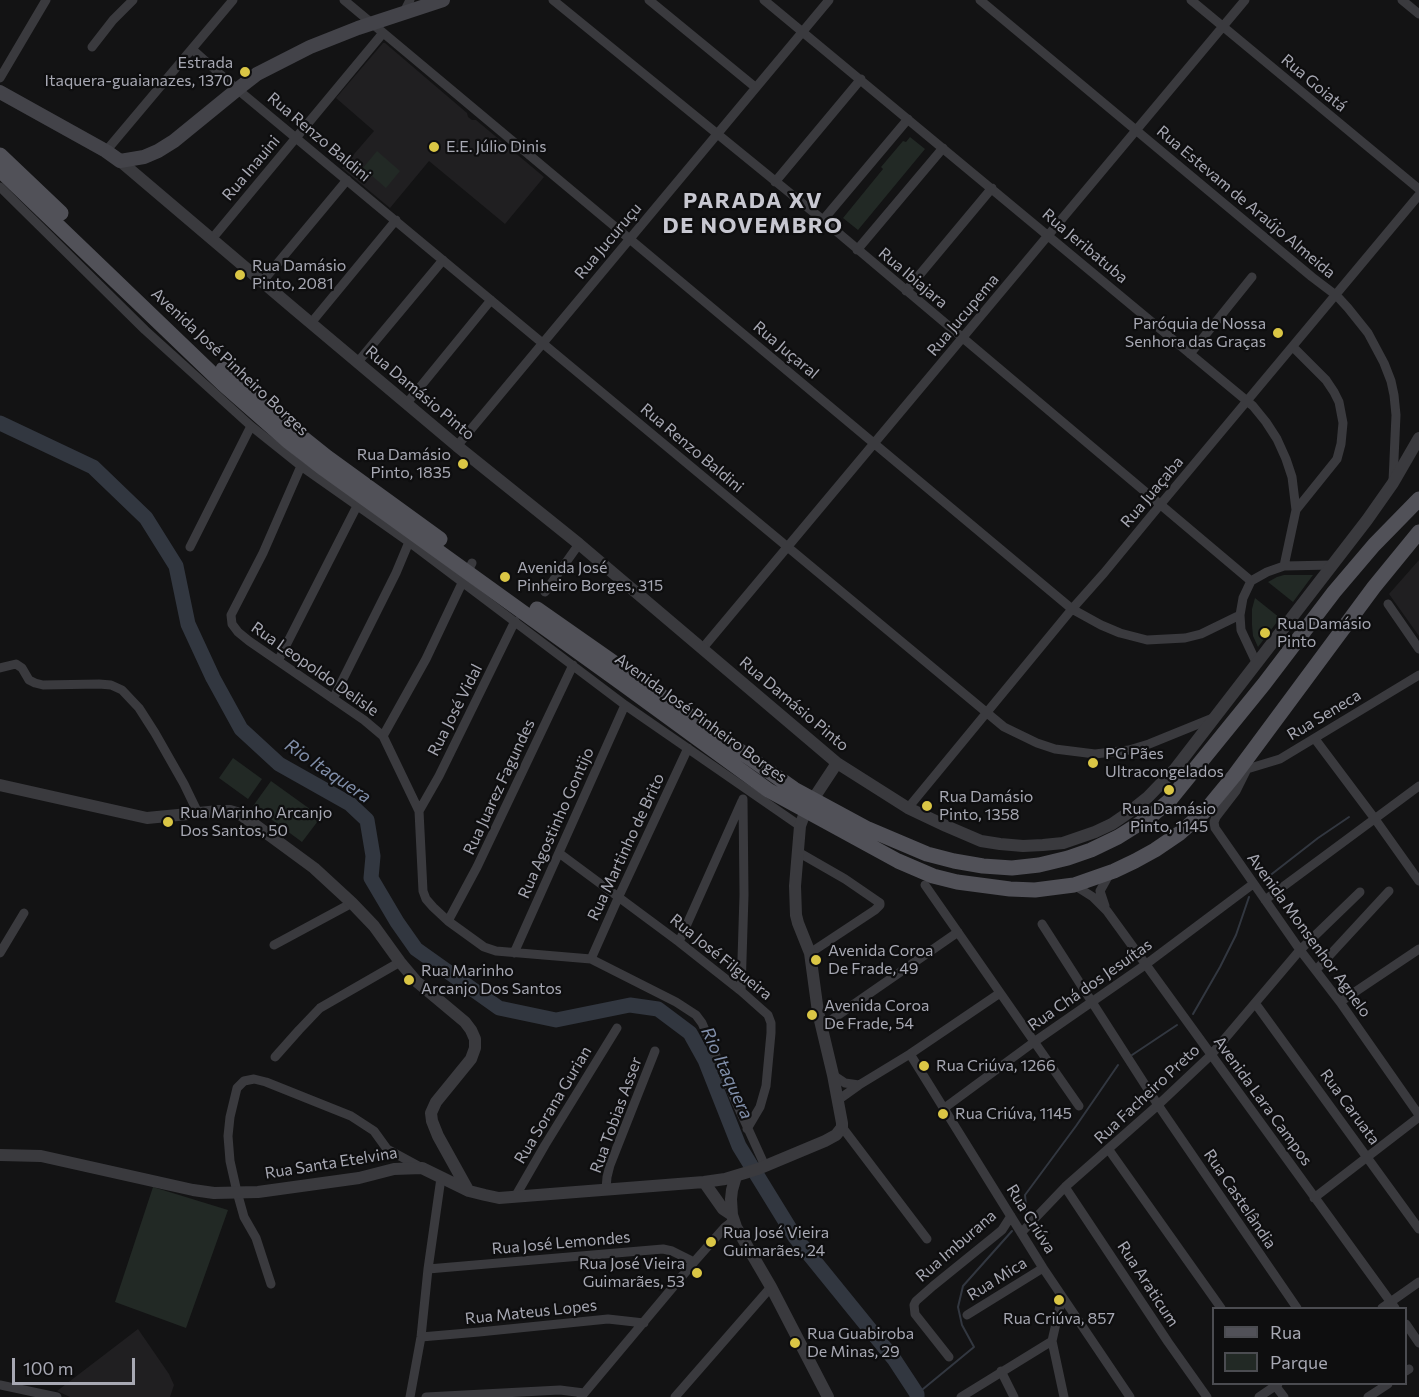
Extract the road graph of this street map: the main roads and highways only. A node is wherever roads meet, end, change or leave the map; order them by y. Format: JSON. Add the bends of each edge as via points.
{"nodes":[{"id":1,"x":443,"y":0,"type":"edge"},
{"id":2,"x":407,"y":6,"type":"edge"},
{"id":3,"x":0,"y":92,"type":"edge"},
{"id":4,"x":0,"y":155,"type":"edge"},
{"id":5,"x":0,"y":170,"type":"edge"},
{"id":6,"x":1419,"y":499,"type":"edge"},
{"id":7,"x":1419,"y":532,"type":"edge"},
{"id":8,"x":468,"y":572,"type":"junction"},
{"id":9,"x":810,"y":804,"type":"junction"}],
"edges":[{"from":1,"to":2,"type":"main road"},
{"from":2,"to":3,"type":"main road","via":[[257,74],[174,141],[144,157],[120,161]]},
{"from":4,"to":8,"type":"main road","name":"Avenida José Pinheiro Borges","via":[[231,377]]},
{"from":5,"to":8,"type":"main road","name":"Avenida José Pinheiro Borges","via":[[254,412],[324,469]]},
{"from":6,"to":9,"type":"main road","name":"Avenida José Pinheiro Borges","via":[[1334,592],[1169,801],[1118,837],[1039,865],[983,866],[927,854]]},
{"from":7,"to":9,"type":"main road","name":"Avenida José Pinheiro Borges","via":[[1374,587],[1245,767],[1180,833],[1110,873],[1074,885],[1035,890],[957,882],[898,861]]},
{"from":8,"to":9,"type":"main road","name":"Avenida José Pinheiro Borges","via":[[767,770]]}]}
